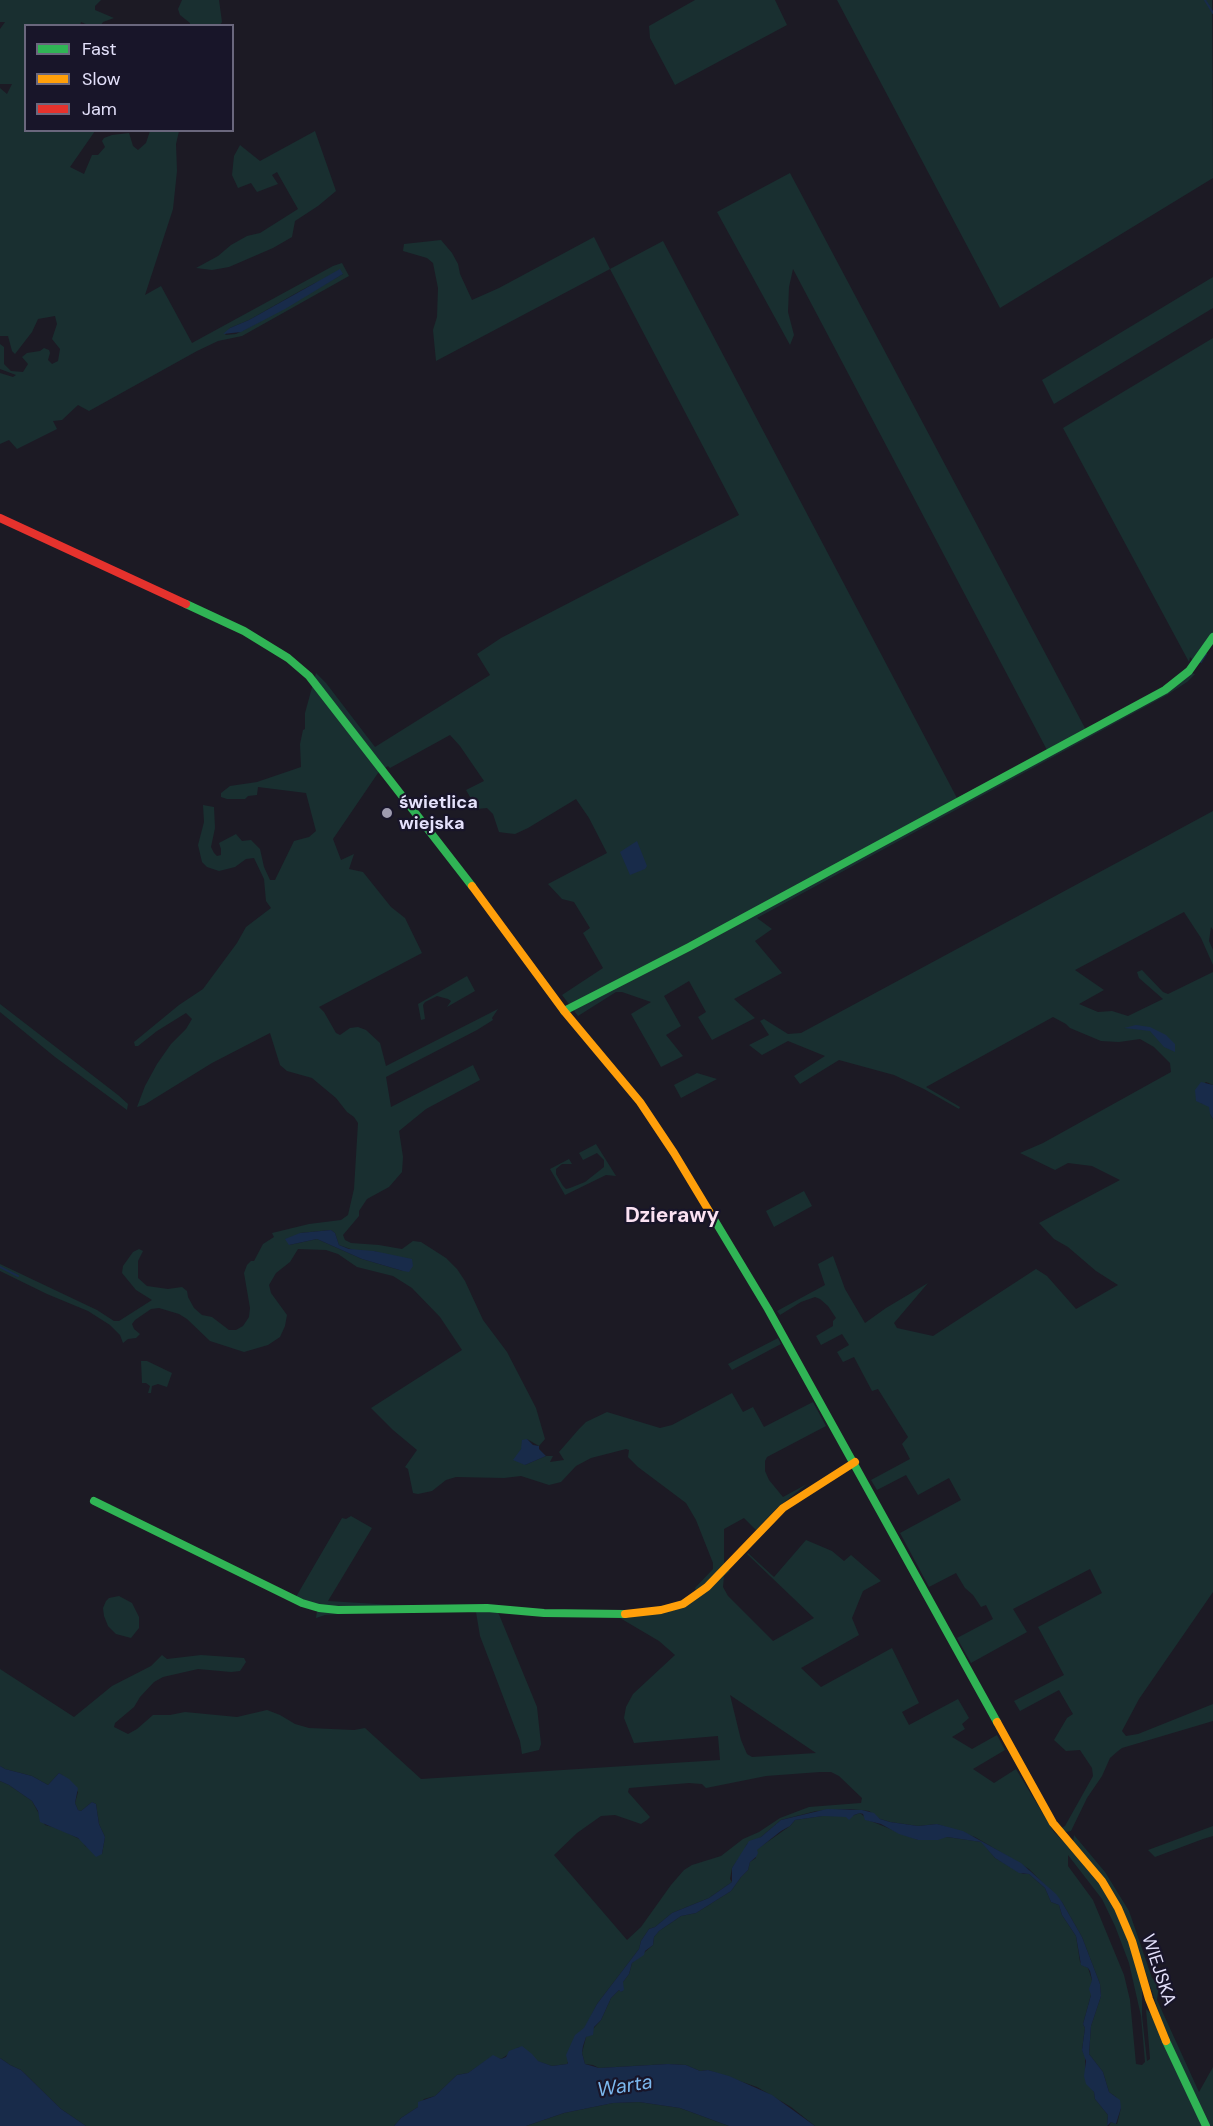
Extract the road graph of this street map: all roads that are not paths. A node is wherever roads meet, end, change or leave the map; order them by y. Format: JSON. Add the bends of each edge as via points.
{"nodes":[{"id":1,"x":0,"y":519,"type":"edge"},
{"id":2,"x":1213,"y":637,"type":"edge"},
{"id":3,"x":564,"y":1011,"type":"junction"},
{"id":4,"x":855,"y":1462,"type":"junction"},
{"id":5,"x":94,"y":1501,"type":"dead end"},
{"id":6,"x":1206,"y":2126,"type":"edge"}],
"edges":[{"from":1,"to":3,"type":"street","name":"WIEJSKA","via":[[244,631],[288,658],[321,690]]},
{"from":2,"to":3,"type":"street","via":[[1188,671],[1165,690]]},
{"from":3,"to":4,"type":"street","name":"WIEJSKA","via":[[640,1102],[674,1154]]},
{"from":4,"to":5,"type":"street","via":[[793,1500],[708,1587],[683,1604],[615,1614],[487,1608],[319,1608]]},
{"from":4,"to":6,"type":"street","name":"WIEJSKA","via":[[1053,1822],[1102,1881],[1118,1908],[1161,2030]]}]}
